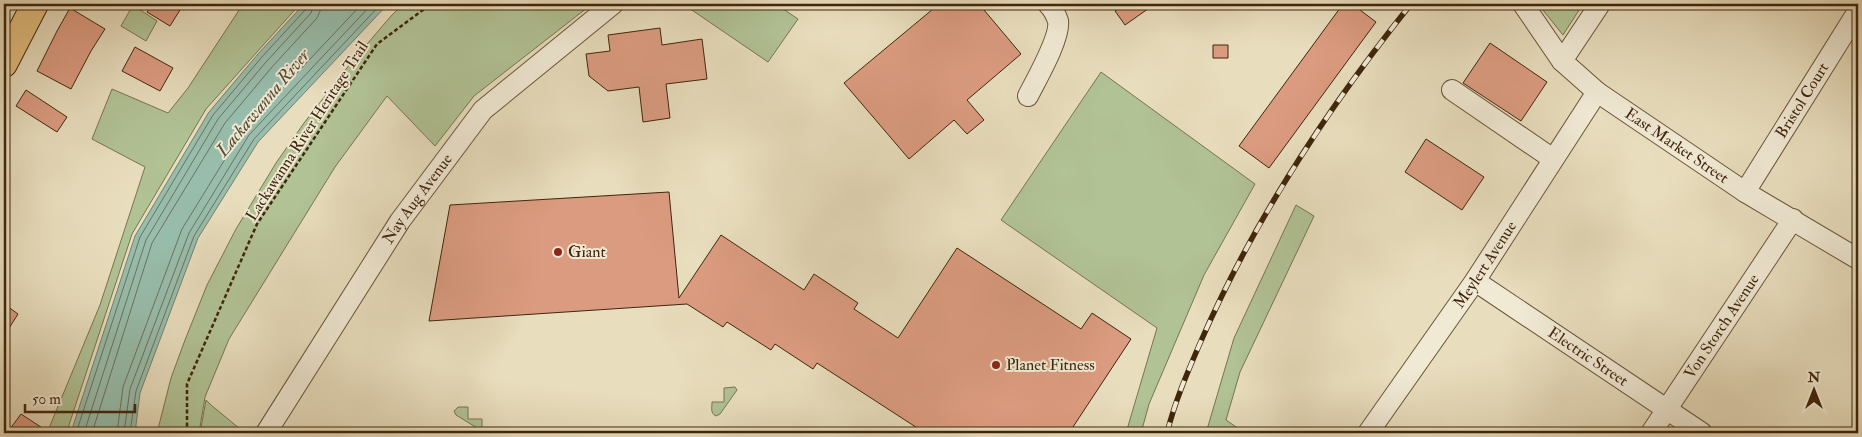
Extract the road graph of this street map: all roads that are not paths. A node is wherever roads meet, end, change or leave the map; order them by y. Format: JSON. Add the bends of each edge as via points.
{"nodes":[{"id":1,"x":35,"y":4,"type":"edge"},
{"id":2,"x":613,"y":4,"type":"edge"},
{"id":3,"x":1048,"y":4,"type":"edge"},
{"id":4,"x":1523,"y":4,"type":"edge"},
{"id":5,"x":1600,"y":4,"type":"edge"},
{"id":6,"x":1848,"y":4,"type":"edge"},
{"id":7,"x":1858,"y":10,"type":"edge"},
{"id":8,"x":1562,"y":61,"type":"junction"},
{"id":9,"x":4,"y":64,"type":"edge"},
{"id":10,"x":1452,"y":90,"type":"dead end"},
{"id":11,"x":1597,"y":92,"type":"junction"},
{"id":12,"x":1028,"y":96,"type":"dead end"},
{"id":13,"x":1553,"y":159,"type":"junction"},
{"id":14,"x":1745,"y":192,"type":"junction"},
{"id":15,"x":1792,"y":220,"type":"junction"},
{"id":16,"x":1858,"y":259,"type":"edge"},
{"id":17,"x":1475,"y":281,"type":"junction"},
{"id":18,"x":1666,"y":409,"type":"junction"},
{"id":19,"x":266,"y":433,"type":"edge"},
{"id":20,"x":1368,"y":433,"type":"edge"},
{"id":21,"x":1651,"y":433,"type":"edge"},
{"id":22,"x":1702,"y":433,"type":"edge"}],
"edges":[{"from":1,"to":9,"type":"main road"},
{"from":2,"to":19,"type":"street","name":"Nay Aug Avenue","via":[[483,110],[400,221]]},
{"from":3,"to":12,"type":"street","via":[[1058,23],[1056,35]]},
{"from":4,"to":8,"type":"street","name":"East Market Street"},
{"from":5,"to":8,"type":"street"},
{"from":6,"to":7,"type":"street"},
{"from":7,"to":14,"type":"street","name":"Bristol Court"},
{"from":8,"to":11,"type":"street","name":"East Market Street"},
{"from":10,"to":13,"type":"street"},
{"from":11,"to":13,"type":"street","name":"Meylert Avenue"},
{"from":11,"to":14,"type":"street","name":"East Market Street"},
{"from":13,"to":17,"type":"street","name":"Meylert Avenue"},
{"from":14,"to":15,"type":"street","name":"East Market Street"},
{"from":15,"to":16,"type":"street","name":"East Market Street"},
{"from":15,"to":18,"type":"street","name":"Von Storch Avenue"},
{"from":17,"to":18,"type":"street","name":"Electric Street"},
{"from":17,"to":20,"type":"street","name":"Meylert Avenue"},
{"from":18,"to":21,"type":"street","name":"Von Storch Avenue"},
{"from":18,"to":22,"type":"street","name":"Electric Street"}]}
